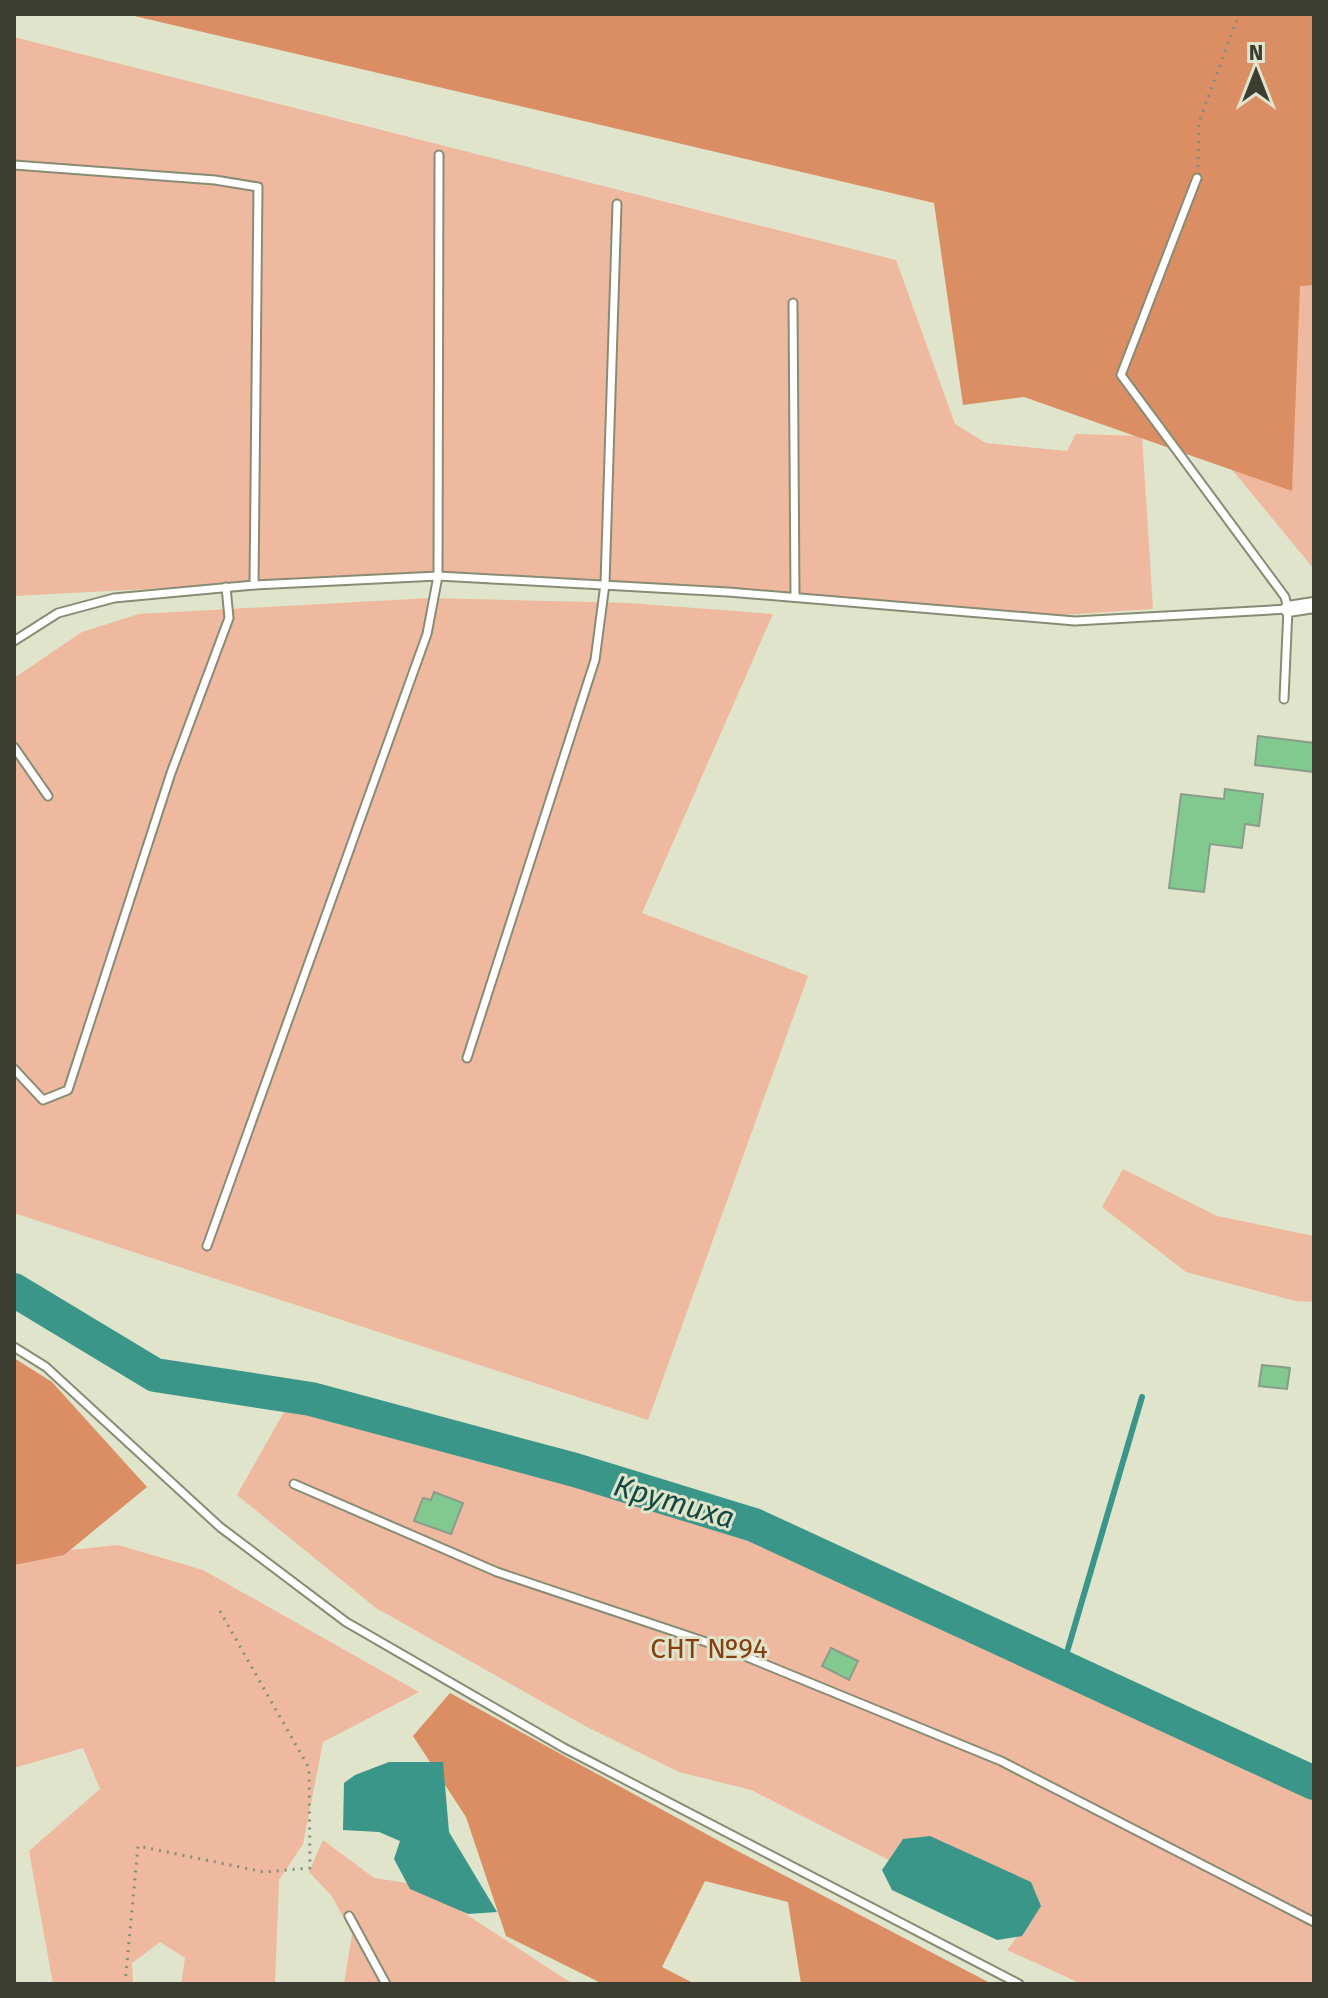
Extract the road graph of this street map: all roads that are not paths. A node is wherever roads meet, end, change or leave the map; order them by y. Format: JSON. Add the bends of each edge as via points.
{"nodes":[{"id":1,"x":439,"y":155,"type":"dead end"},
{"id":2,"x":14,"y":165,"type":"edge"},
{"id":3,"x":1197,"y":178,"type":"road end"},
{"id":4,"x":617,"y":204,"type":"dead end"},
{"id":5,"x":793,"y":303,"type":"dead end"},
{"id":6,"x":438,"y":576,"type":"junction"},
{"id":7,"x":605,"y":584,"type":"junction"},
{"id":8,"x":254,"y":585,"type":"junction"},
{"id":9,"x":226,"y":587,"type":"junction"},
{"id":10,"x":795,"y":597,"type":"junction"},
{"id":11,"x":1314,"y":605,"type":"edge"},
{"id":12,"x":1288,"y":609,"type":"junction"},
{"id":13,"x":14,"y":641,"type":"edge"},
{"id":14,"x":1284,"y":699,"type":"dead end"},
{"id":15,"x":14,"y":747,"type":"edge"},
{"id":16,"x":48,"y":796,"type":"dead end"},
{"id":17,"x":467,"y":1058,"type":"dead end"},
{"id":18,"x":14,"y":1069,"type":"edge"},
{"id":19,"x":207,"y":1246,"type":"dead end"},
{"id":20,"x":14,"y":1347,"type":"edge"},
{"id":21,"x":294,"y":1484,"type":"dead end"},
{"id":22,"x":349,"y":1916,"type":"dead end"},
{"id":23,"x":1314,"y":1922,"type":"edge"},
{"id":24,"x":386,"y":1984,"type":"edge"},
{"id":25,"x":1019,"y":1984,"type":"edge"}],
"edges":[{"from":1,"to":6,"type":"lane"},
{"from":2,"to":8,"type":"lane","via":[[258,187]]},
{"from":3,"to":12,"type":"lane","via":[[1121,375],[1285,597]]},
{"from":4,"to":7,"type":"lane"},
{"from":5,"to":10,"type":"lane"},
{"from":6,"to":7,"type":"lane"},
{"from":6,"to":8,"type":"lane"},
{"from":6,"to":19,"type":"lane","via":[[427,634]]},
{"from":7,"to":10,"type":"lane"},
{"from":7,"to":17,"type":"lane","via":[[595,660]]},
{"from":8,"to":9,"type":"lane"},
{"from":9,"to":13,"type":"lane","via":[[114,598],[58,613]]},
{"from":9,"to":18,"type":"lane","via":[[229,618],[171,773],[68,1090],[43,1100]]},
{"from":10,"to":12,"type":"lane","via":[[1075,621]]},
{"from":11,"to":12,"type":"street"},
{"from":12,"to":14,"type":"lane"},
{"from":15,"to":16,"type":"lane"},
{"from":20,"to":25,"type":"lane","via":[[46,1367],[220,1527],[346,1622],[564,1748]]},
{"from":21,"to":23,"type":"lane","via":[[497,1572],[730,1650],[1001,1761]]},
{"from":22,"to":24,"type":"lane"}]}
